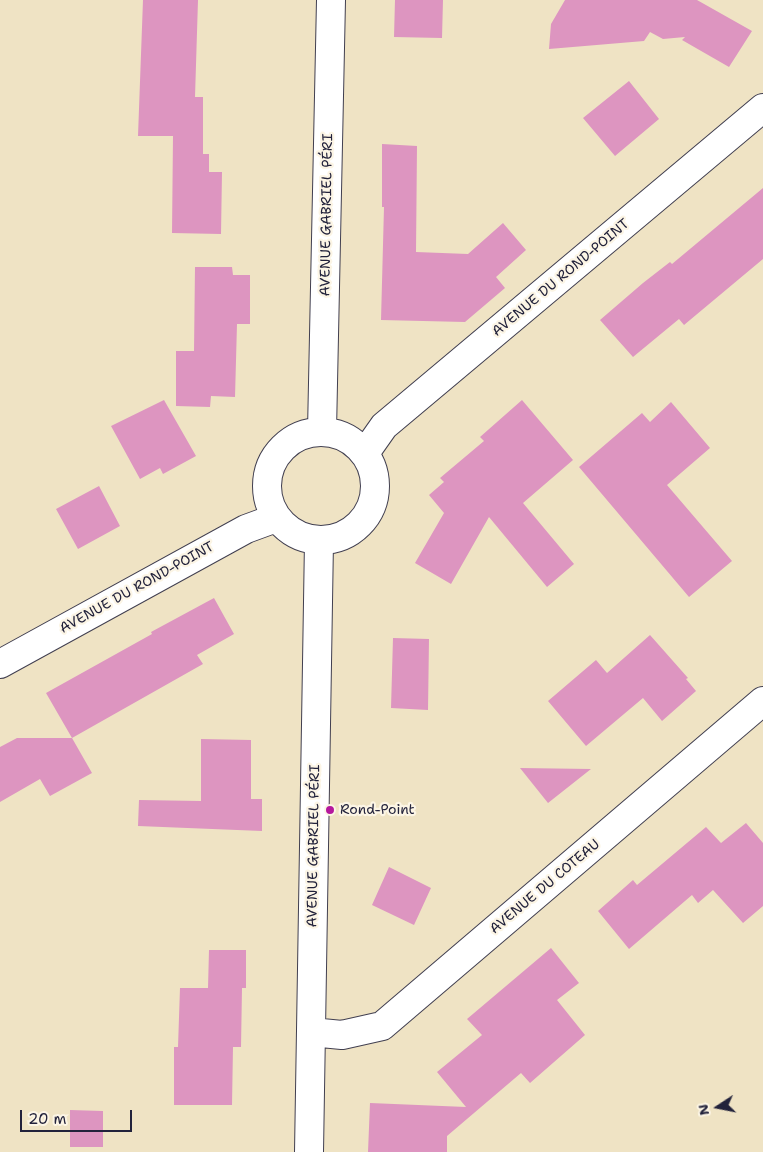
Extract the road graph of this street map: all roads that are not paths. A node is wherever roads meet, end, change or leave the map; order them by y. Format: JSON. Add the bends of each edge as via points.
{"nodes":[{"id":1,"x":331,"y":0,"type":"edge"},
{"id":2,"x":763,"y":108,"type":"edge"},
{"id":3,"x":322,"y":431,"type":"junction"},
{"id":4,"x":365,"y":453,"type":"junction"},
{"id":5,"x":276,"y":518,"type":"junction"},
{"id":6,"x":320,"y":541,"type":"junction"},
{"id":7,"x":0,"y":664,"type":"edge"},
{"id":8,"x":763,"y":701,"type":"edge"},
{"id":9,"x":311,"y":1032,"type":"junction"},
{"id":10,"x":309,"y":1152,"type":"edge"}],
"edges":[{"from":1,"to":3,"type":"street","name":"AVENUE GABRIEL PÉRI"},
{"from":2,"to":4,"type":"street","name":"AVENUE DU ROND-POINT","via":[[384,426]]},
{"from":3,"to":4,"type":"street","via":[[353,441]]},
{"from":3,"to":5,"type":"street","via":[[304,434],[276,454],[267,488]]},
{"from":4,"to":6,"type":"street","via":[[373,469],[374,503],[353,531],[337,539]]},
{"from":5,"to":6,"type":"street","via":[[304,538]]},
{"from":5,"to":7,"type":"street","name":"AVENUE DU ROND-POINT","via":[[246,529]]},
{"from":6,"to":9,"type":"street","name":"AVENUE GABRIEL PÉRI"},
{"from":8,"to":9,"type":"street","name":"AVENUE DU COTEAU","via":[[382,1026],[342,1035]]},
{"from":9,"to":10,"type":"street","name":"AVENUE GABRIEL PÉRI"}]}
